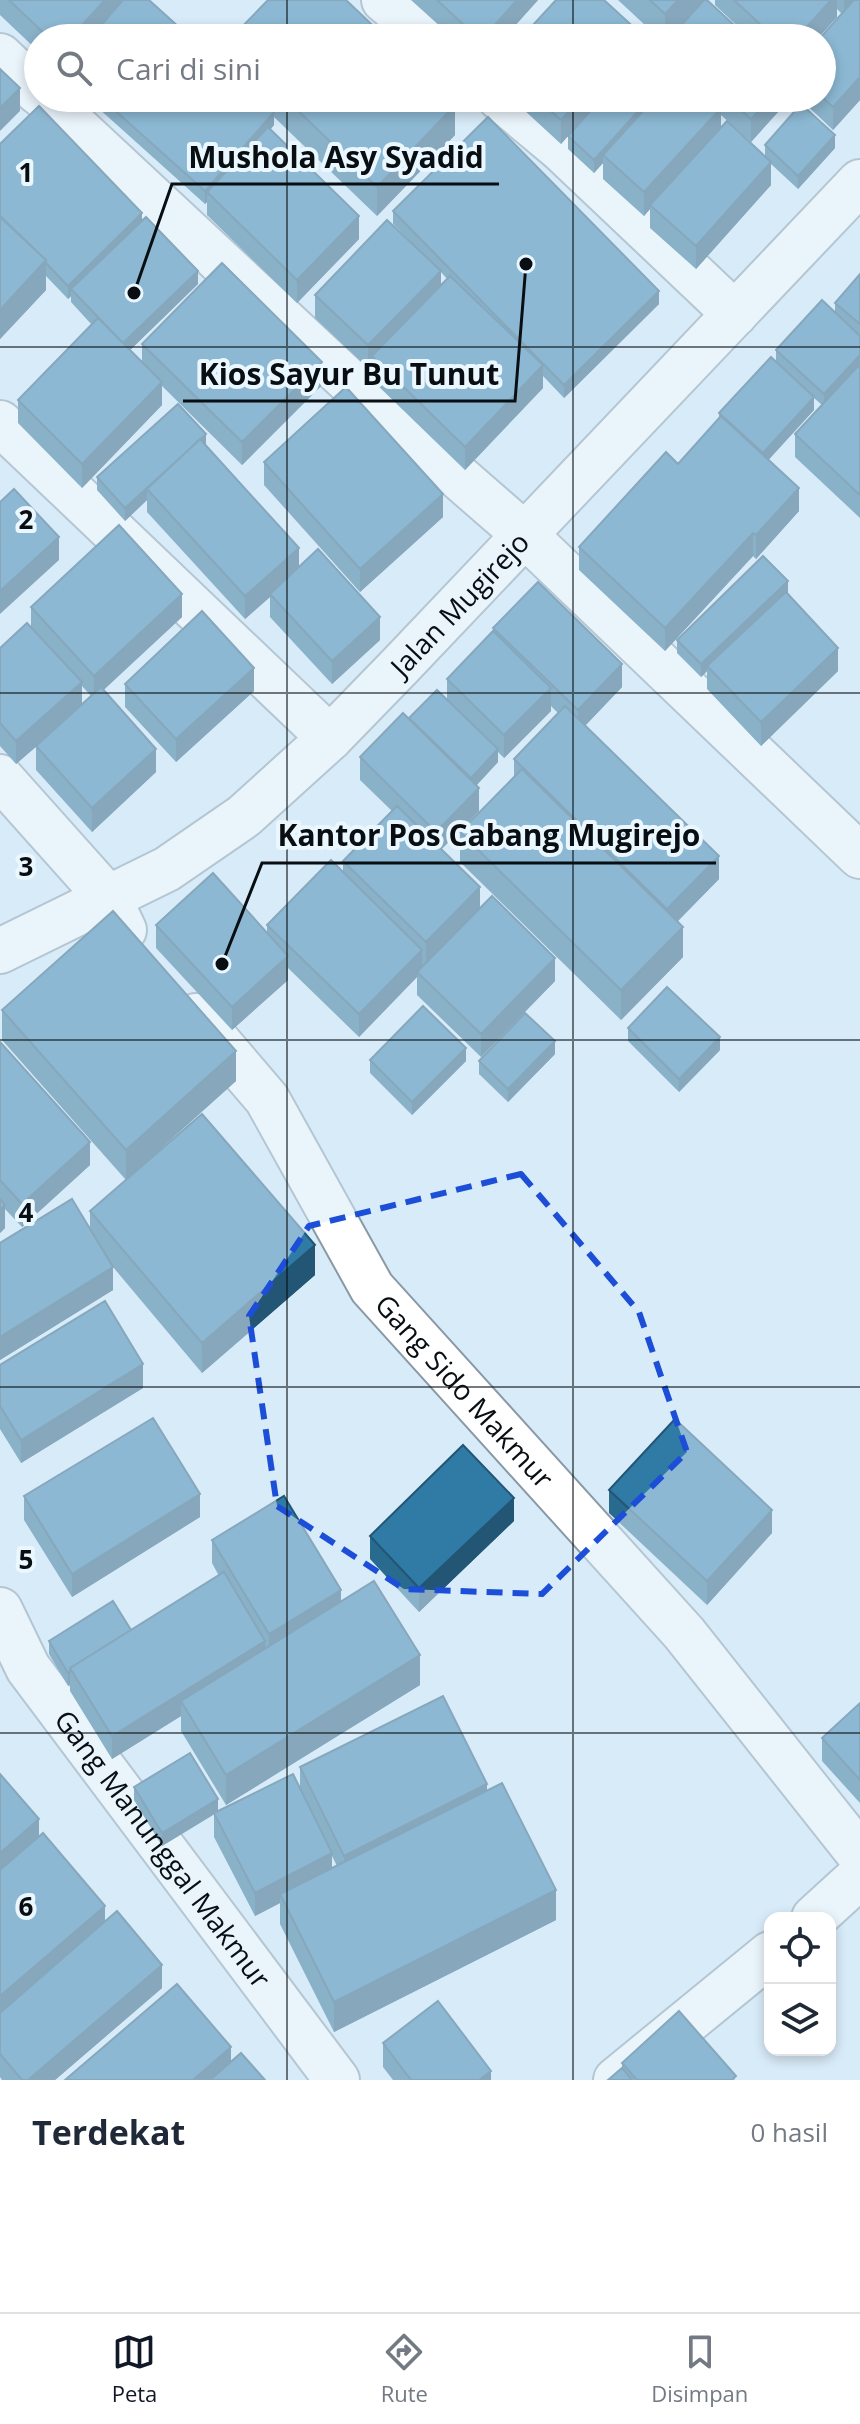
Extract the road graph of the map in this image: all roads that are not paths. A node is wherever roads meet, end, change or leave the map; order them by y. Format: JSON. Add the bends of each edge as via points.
{"nodes":[{"id":1,"x":384,"y":0,"type":"edge"},
{"id":2,"x":412,"y":24,"type":"edge"},
{"id":3,"x":0,"y":56,"type":"edge"},
{"id":4,"x":24,"y":79,"type":"edge"},
{"id":5,"x":60,"y":112,"type":"edge"},
{"id":6,"x":517,"y":112,"type":"edge"},
{"id":7,"x":860,"y":182,"type":"edge"},
{"id":8,"x":735,"y":314,"type":"junction"},
{"id":9,"x":0,"y":423,"type":"edge"},
{"id":10,"x":525,"y":535,"type":"junction"},
{"id":11,"x":330,"y":738,"type":"junction"},
{"id":12,"x":0,"y":777,"type":"edge"},
{"id":13,"x":860,"y":856,"type":"edge"},
{"id":14,"x":109,"y":899,"type":"junction"},
{"id":15,"x":0,"y":951,"type":"edge"},
{"id":16,"x":0,"y":1610,"type":"edge"},
{"id":17,"x":860,"y":1855,"type":"edge"},
{"id":18,"x":860,"y":1876,"type":"edge"},
{"id":19,"x":821,"y":1912,"type":"edge"},
{"id":20,"x":764,"y":1959,"type":"edge"},
{"id":21,"x":337,"y":2080,"type":"edge"},
{"id":22,"x":616,"y":2080,"type":"edge"}],
"edges":[{"from":1,"to":2,"type":"street"},
{"from":3,"to":4,"type":"street"},
{"from":5,"to":10,"type":"street","via":[[353,385]]},
{"from":6,"to":8,"type":"street"},
{"from":7,"to":8,"type":"street","name":"Jalan Mugirejo"},
{"from":8,"to":10,"type":"street","name":"Jalan Mugirejo"},
{"from":9,"to":11,"type":"street"},
{"from":10,"to":11,"type":"street","name":"Jalan Mugirejo"},
{"from":10,"to":13,"type":"street"},
{"from":11,"to":14,"type":"street","name":"Jalan Mugirejo","via":[[244,816],[167,869]]},
{"from":12,"to":14,"type":"street","name":"Gang Sido Makmur"},
{"from":14,"to":15,"type":"street","name":"Jalan Mugirejo"},
{"from":14,"to":17,"type":"street","name":"Gang Sido Makmur","via":[[126,934],[267,1099],[372,1288],[684,1633]]},
{"from":16,"to":21,"type":"street","name":"Gang Manunggal Makmur","via":[[28,1668]]},
{"from":18,"to":19,"type":"street"},
{"from":20,"to":22,"type":"street"}]}
